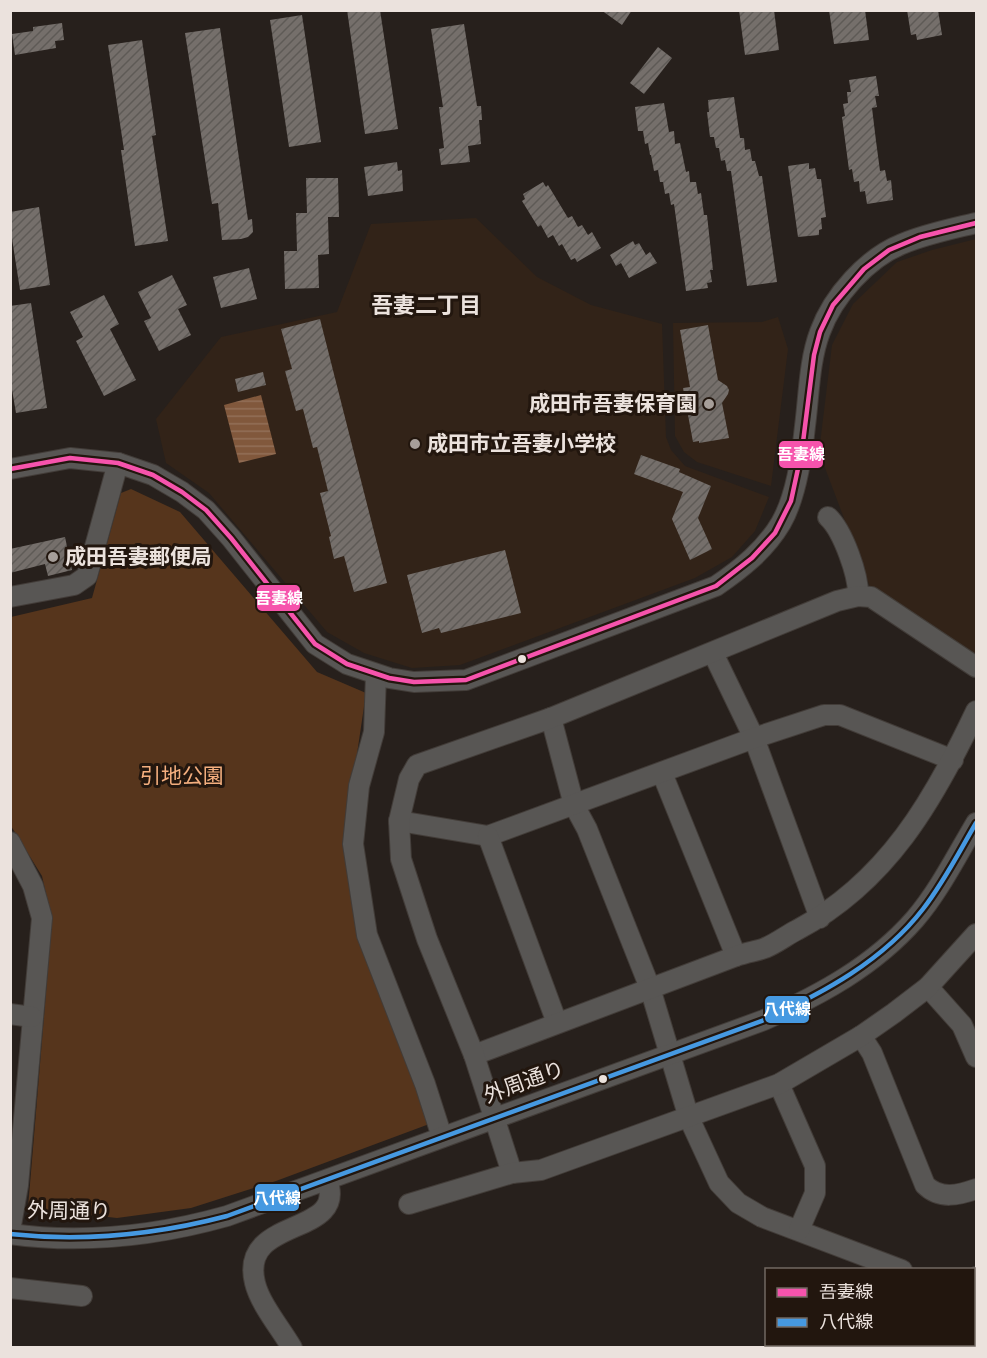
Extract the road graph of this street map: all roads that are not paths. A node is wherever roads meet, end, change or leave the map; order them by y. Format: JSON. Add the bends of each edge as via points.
{"nodes":[{"id":1,"x":976,"y":223,"type":"edge"},
{"id":2,"x":118,"y":463,"type":"junction"},
{"id":3,"x":10,"y":469,"type":"edge"},
{"id":4,"x":828,"y":517,"type":"dead end"},
{"id":5,"x":858,"y":596,"type":"junction"},
{"id":6,"x":10,"y":597,"type":"edge"},
{"id":7,"x":713,"y":653,"type":"junction"},
{"id":8,"x":976,"y":667,"type":"edge"},
{"id":9,"x":376,"y":675,"type":"junction"},
{"id":10,"x":976,"y":711,"type":"edge"},
{"id":11,"x":551,"y":718,"type":"junction"},
{"id":12,"x":754,"y":738,"type":"junction"},
{"id":13,"x":953,"y":760,"type":"junction"},
{"id":14,"x":662,"y":773,"type":"junction"},
{"id":15,"x":574,"y":805,"type":"junction"},
{"id":16,"x":399,"y":821,"type":"junction"},
{"id":17,"x":976,"y":823,"type":"edge"},
{"id":18,"x":488,"y":836,"type":"junction"},
{"id":19,"x":10,"y":842,"type":"edge"},
{"id":20,"x":820,"y":918,"type":"junction"},
{"id":21,"x":976,"y":933,"type":"edge"},
{"id":22,"x":736,"y":956,"type":"junction"},
{"id":23,"x":928,"y":987,"type":"junction"},
{"id":24,"x":650,"y":988,"type":"junction"},
{"id":25,"x":10,"y":1014,"type":"edge"},
{"id":26,"x":32,"y":1017,"type":"junction"},
{"id":27,"x":557,"y":1023,"type":"junction"},
{"id":28,"x":861,"y":1036,"type":"junction"},
{"id":29,"x":671,"y":1054,"type":"junction"},
{"id":30,"x":474,"y":1055,"type":"junction"},
{"id":31,"x":976,"y":1056,"type":"edge"},
{"id":32,"x":778,"y":1084,"type":"junction"},
{"id":33,"x":494,"y":1118,"type":"junction"},
{"id":34,"x":689,"y":1118,"type":"junction"},
{"id":35,"x":442,"y":1137,"type":"junction"},
{"id":36,"x":15,"y":1156,"type":"edge"},
{"id":37,"x":512,"y":1173,"type":"junction"},
{"id":38,"x":327,"y":1180,"type":"junction"},
{"id":39,"x":976,"y":1189,"type":"edge"},
{"id":40,"x":409,"y":1204,"type":"dead end"},
{"id":41,"x":799,"y":1230,"type":"junction"},
{"id":42,"x":10,"y":1232,"type":"edge"},
{"id":43,"x":899,"y":1268,"type":"edge"},
{"id":44,"x":10,"y":1288,"type":"edge"},
{"id":45,"x":82,"y":1296,"type":"dead end"},
{"id":46,"x":292,"y":1347,"type":"edge"}],
"edges":[{"from":1,"to":9,"type":"street","via":[[899,245],[869,264],[831,310],[813,356],[794,487],[782,522],[744,567],[716,586],[466,680],[414,682]]},
{"from":2,"to":3,"type":"street","via":[[70,458]]},
{"from":2,"to":6,"type":"street","via":[[87,576],[74,585]]},
{"from":2,"to":9,"type":"street","via":[[153,475],[206,510],[315,644],[347,664]]},
{"from":4,"to":5,"type":"street","via":[[836,525],[859,584]]},
{"from":5,"to":7,"type":"street","via":[[837,601]]},
{"from":5,"to":8,"type":"street","via":[[871,597]]},
{"from":7,"to":11,"type":"street"},
{"from":7,"to":12,"type":"street"},
{"from":9,"to":35,"type":"street","via":[[374,732],[359,786],[353,844],[368,935]]},
{"from":10,"to":13,"type":"street"},
{"from":11,"to":15,"type":"street"},
{"from":11,"to":16,"type":"street","via":[[417,765],[409,779]]},
{"from":12,"to":13,"type":"street","via":[[824,715],[840,715]]},
{"from":12,"to":14,"type":"street"},
{"from":12,"to":20,"type":"street"},
{"from":13,"to":20,"type":"street","via":[[908,834],[879,868]]},
{"from":14,"to":15,"type":"street"},
{"from":14,"to":22,"type":"street"},
{"from":15,"to":18,"type":"street"},
{"from":15,"to":24,"type":"street"},
{"from":16,"to":18,"type":"street"},
{"from":16,"to":30,"type":"street","via":[[401,858],[427,939]]},
{"from":17,"to":29,"type":"street","name":"外周通り","via":[[916,918],[863,966],[806,1001]]},
{"from":18,"to":27,"type":"street"},
{"from":19,"to":26,"type":"street","via":[[33,886],[42,918]]},
{"from":20,"to":22,"type":"street","via":[[767,947]]},
{"from":21,"to":23,"type":"street"},
{"from":22,"to":24,"type":"street"},
{"from":23,"to":28,"type":"street"},
{"from":23,"to":31,"type":"street","via":[[962,1025]]},
{"from":24,"to":27,"type":"street"},
{"from":24,"to":29,"type":"street"},
{"from":25,"to":26,"type":"street"},
{"from":26,"to":36,"type":"street"},
{"from":27,"to":30,"type":"street"},
{"from":28,"to":32,"type":"street"},
{"from":28,"to":39,"type":"street","via":[[872,1053],[925,1185],[948,1196]]},
{"from":29,"to":33,"type":"street","name":"外周通り"},
{"from":29,"to":34,"type":"street"},
{"from":30,"to":33,"type":"street"},
{"from":32,"to":34,"type":"street"},
{"from":32,"to":41,"type":"street","via":[[815,1166],[815,1193]]},
{"from":33,"to":35,"type":"street","name":"外周通り"},
{"from":33,"to":37,"type":"street"},
{"from":34,"to":37,"type":"street","via":[[541,1170]]},
{"from":34,"to":41,"type":"street","via":[[728,1194],[747,1209]]},
{"from":35,"to":38,"type":"street","name":"外周通り"},
{"from":36,"to":42,"type":"street"},
{"from":37,"to":40,"type":"street"},
{"from":38,"to":42,"type":"street","name":"外周通り","via":[[227,1216],[131,1236],[27,1236]]},
{"from":38,"to":46,"type":"street","via":[[330,1200],[326,1209],[271,1238],[255,1261],[258,1293]]},
{"from":41,"to":43,"type":"street"},
{"from":44,"to":45,"type":"street"}]}
